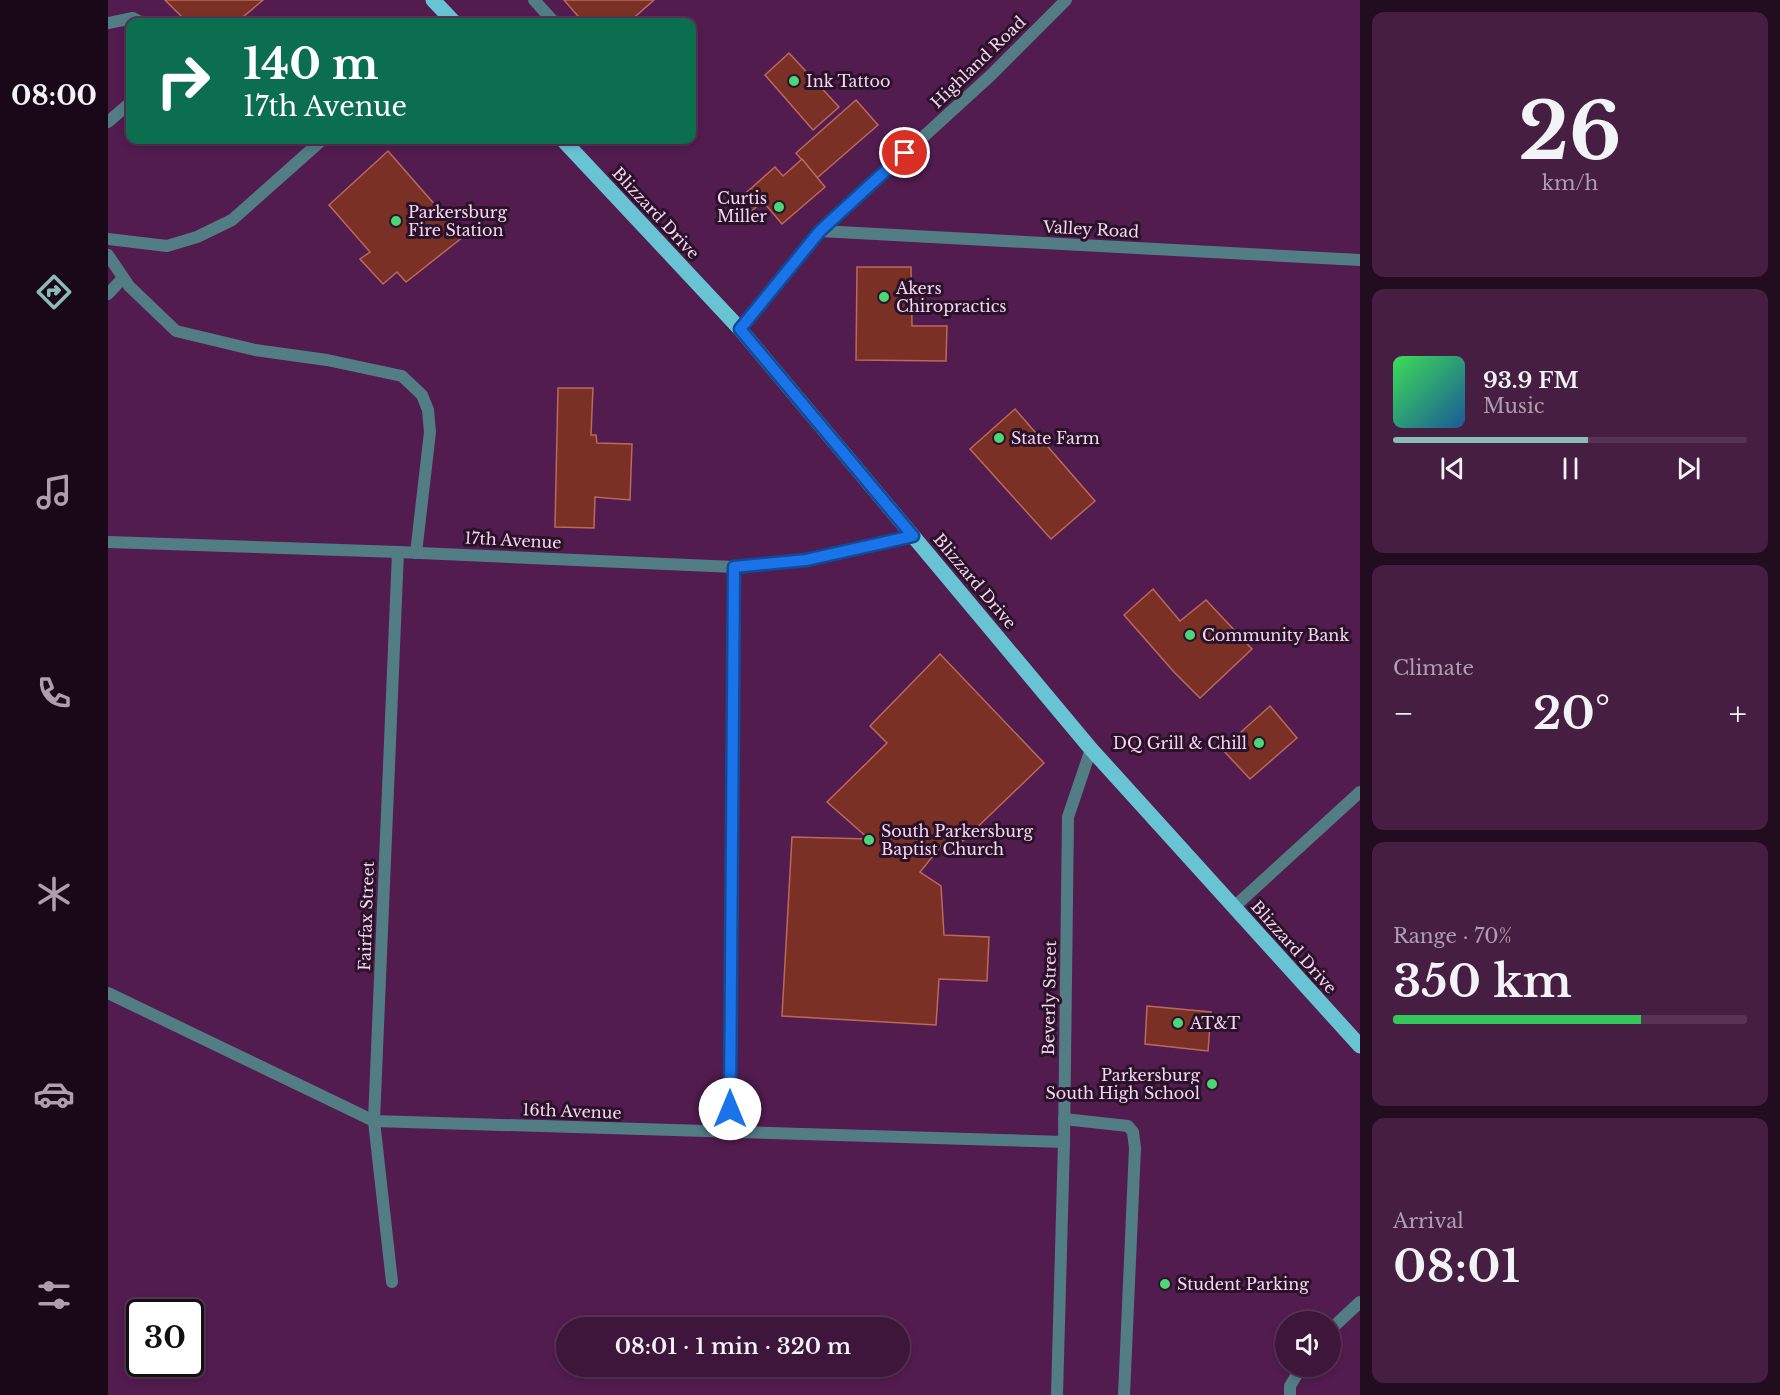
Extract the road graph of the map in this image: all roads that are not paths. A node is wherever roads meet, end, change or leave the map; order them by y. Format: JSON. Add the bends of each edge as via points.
{"nodes":[{"id":1,"x":433,"y":0,"type":"edge"},
{"id":2,"x":534,"y":0,"type":"edge"},
{"id":3,"x":1066,"y":0,"type":"edge"},
{"id":4,"x":448,"y":18,"type":"edge"},
{"id":5,"x":550,"y":18,"type":"edge"},
{"id":6,"x":126,"y":19,"type":"edge"},
{"id":7,"x":108,"y":23,"type":"edge"},
{"id":8,"x":126,"y":106,"type":"edge"},
{"id":9,"x":108,"y":122,"type":"edge"},
{"id":10,"x":318,"y":144,"type":"edge"},
{"id":11,"x":567,"y":144,"type":"edge"},
{"id":12,"x":820,"y":231,"type":"junction"},
{"id":13,"x":108,"y":239,"type":"edge"},
{"id":14,"x":108,"y":255,"type":"edge"},
{"id":15,"x":1360,"y":260,"type":"edge"},
{"id":16,"x":123,"y":278,"type":"junction"},
{"id":17,"x":108,"y":294,"type":"edge"},
{"id":18,"x":740,"y":329,"type":"junction"},
{"id":19,"x":913,"y":536,"type":"junction"},
{"id":20,"x":108,"y":542,"type":"edge"},
{"id":21,"x":398,"y":552,"type":"junction"},
{"id":22,"x":416,"y":552,"type":"junction"},
{"id":23,"x":734,"y":567,"type":"junction"},
{"id":24,"x":1091,"y":748,"type":"junction"},
{"id":25,"x":1360,"y":792,"type":"edge"},
{"id":26,"x":1234,"y":907,"type":"junction"},
{"id":27,"x":108,"y":993,"type":"edge"},
{"id":28,"x":1360,"y":1046,"type":"edge"},
{"id":29,"x":1064,"y":1119,"type":"junction"},
{"id":30,"x":374,"y":1121,"type":"junction"},
{"id":31,"x":730,"y":1133,"type":"junction"},
{"id":32,"x":1064,"y":1142,"type":"junction"},
{"id":33,"x":392,"y":1282,"type":"dead end"},
{"id":34,"x":1360,"y":1302,"type":"edge"},
{"id":35,"x":1341,"y":1320,"type":"edge"},
{"id":36,"x":1295,"y":1377,"type":"edge"},
{"id":37,"x":1057,"y":1395,"type":"edge"},
{"id":38,"x":1124,"y":1395,"type":"edge"},
{"id":39,"x":1290,"y":1395,"type":"edge"}],
"edges":[{"from":1,"to":4,"type":"main road"},
{"from":2,"to":5,"type":"street"},
{"from":3,"to":12,"type":"street","name":"Highland Road","via":[[990,76]]},
{"from":6,"to":7,"type":"street"},
{"from":8,"to":9,"type":"street"},
{"from":10,"to":13,"type":"street","via":[[232,220],[206,232],[166,246]]},
{"from":11,"to":18,"type":"main road","name":"Blizzard Drive"},
{"from":12,"to":15,"type":"street","name":"Valley Road"},
{"from":12,"to":18,"type":"street","name":"Highland Road"},
{"from":14,"to":16,"type":"street"},
{"from":16,"to":17,"type":"street"},
{"from":16,"to":22,"type":"street","via":[[176,331],[255,350],[402,376],[422,395],[430,432]]},
{"from":18,"to":19,"type":"main road","name":"Blizzard Drive"},
{"from":19,"to":23,"type":"street","name":"17th Avenue","via":[[806,560]]},
{"from":19,"to":24,"type":"main road","name":"Blizzard Drive"},
{"from":20,"to":21,"type":"street","name":"17th Avenue"},
{"from":21,"to":22,"type":"street","name":"17th Avenue"},
{"from":21,"to":30,"type":"street","name":"Fairfax Street"},
{"from":22,"to":23,"type":"street","name":"17th Avenue"},
{"from":23,"to":31,"type":"street"},
{"from":24,"to":26,"type":"main road","name":"Blizzard Drive"},
{"from":24,"to":29,"type":"street","name":"Beverly Street","via":[[1068,817]]},
{"from":25,"to":26,"type":"street"},
{"from":26,"to":28,"type":"main road","name":"Blizzard Drive"},
{"from":27,"to":30,"type":"street","name":"16th Avenue"},
{"from":29,"to":32,"type":"street","name":"Beverly Street"},
{"from":29,"to":38,"type":"street","via":[[1128,1126],[1133,1132]]},
{"from":30,"to":31,"type":"street","name":"16th Avenue"},
{"from":30,"to":33,"type":"street","name":"Fairfax Street"},
{"from":31,"to":32,"type":"street","name":"16th Avenue"},
{"from":32,"to":37,"type":"street","name":"Beverly Street"},
{"from":34,"to":35,"type":"street"},
{"from":36,"to":39,"type":"street"}]}
